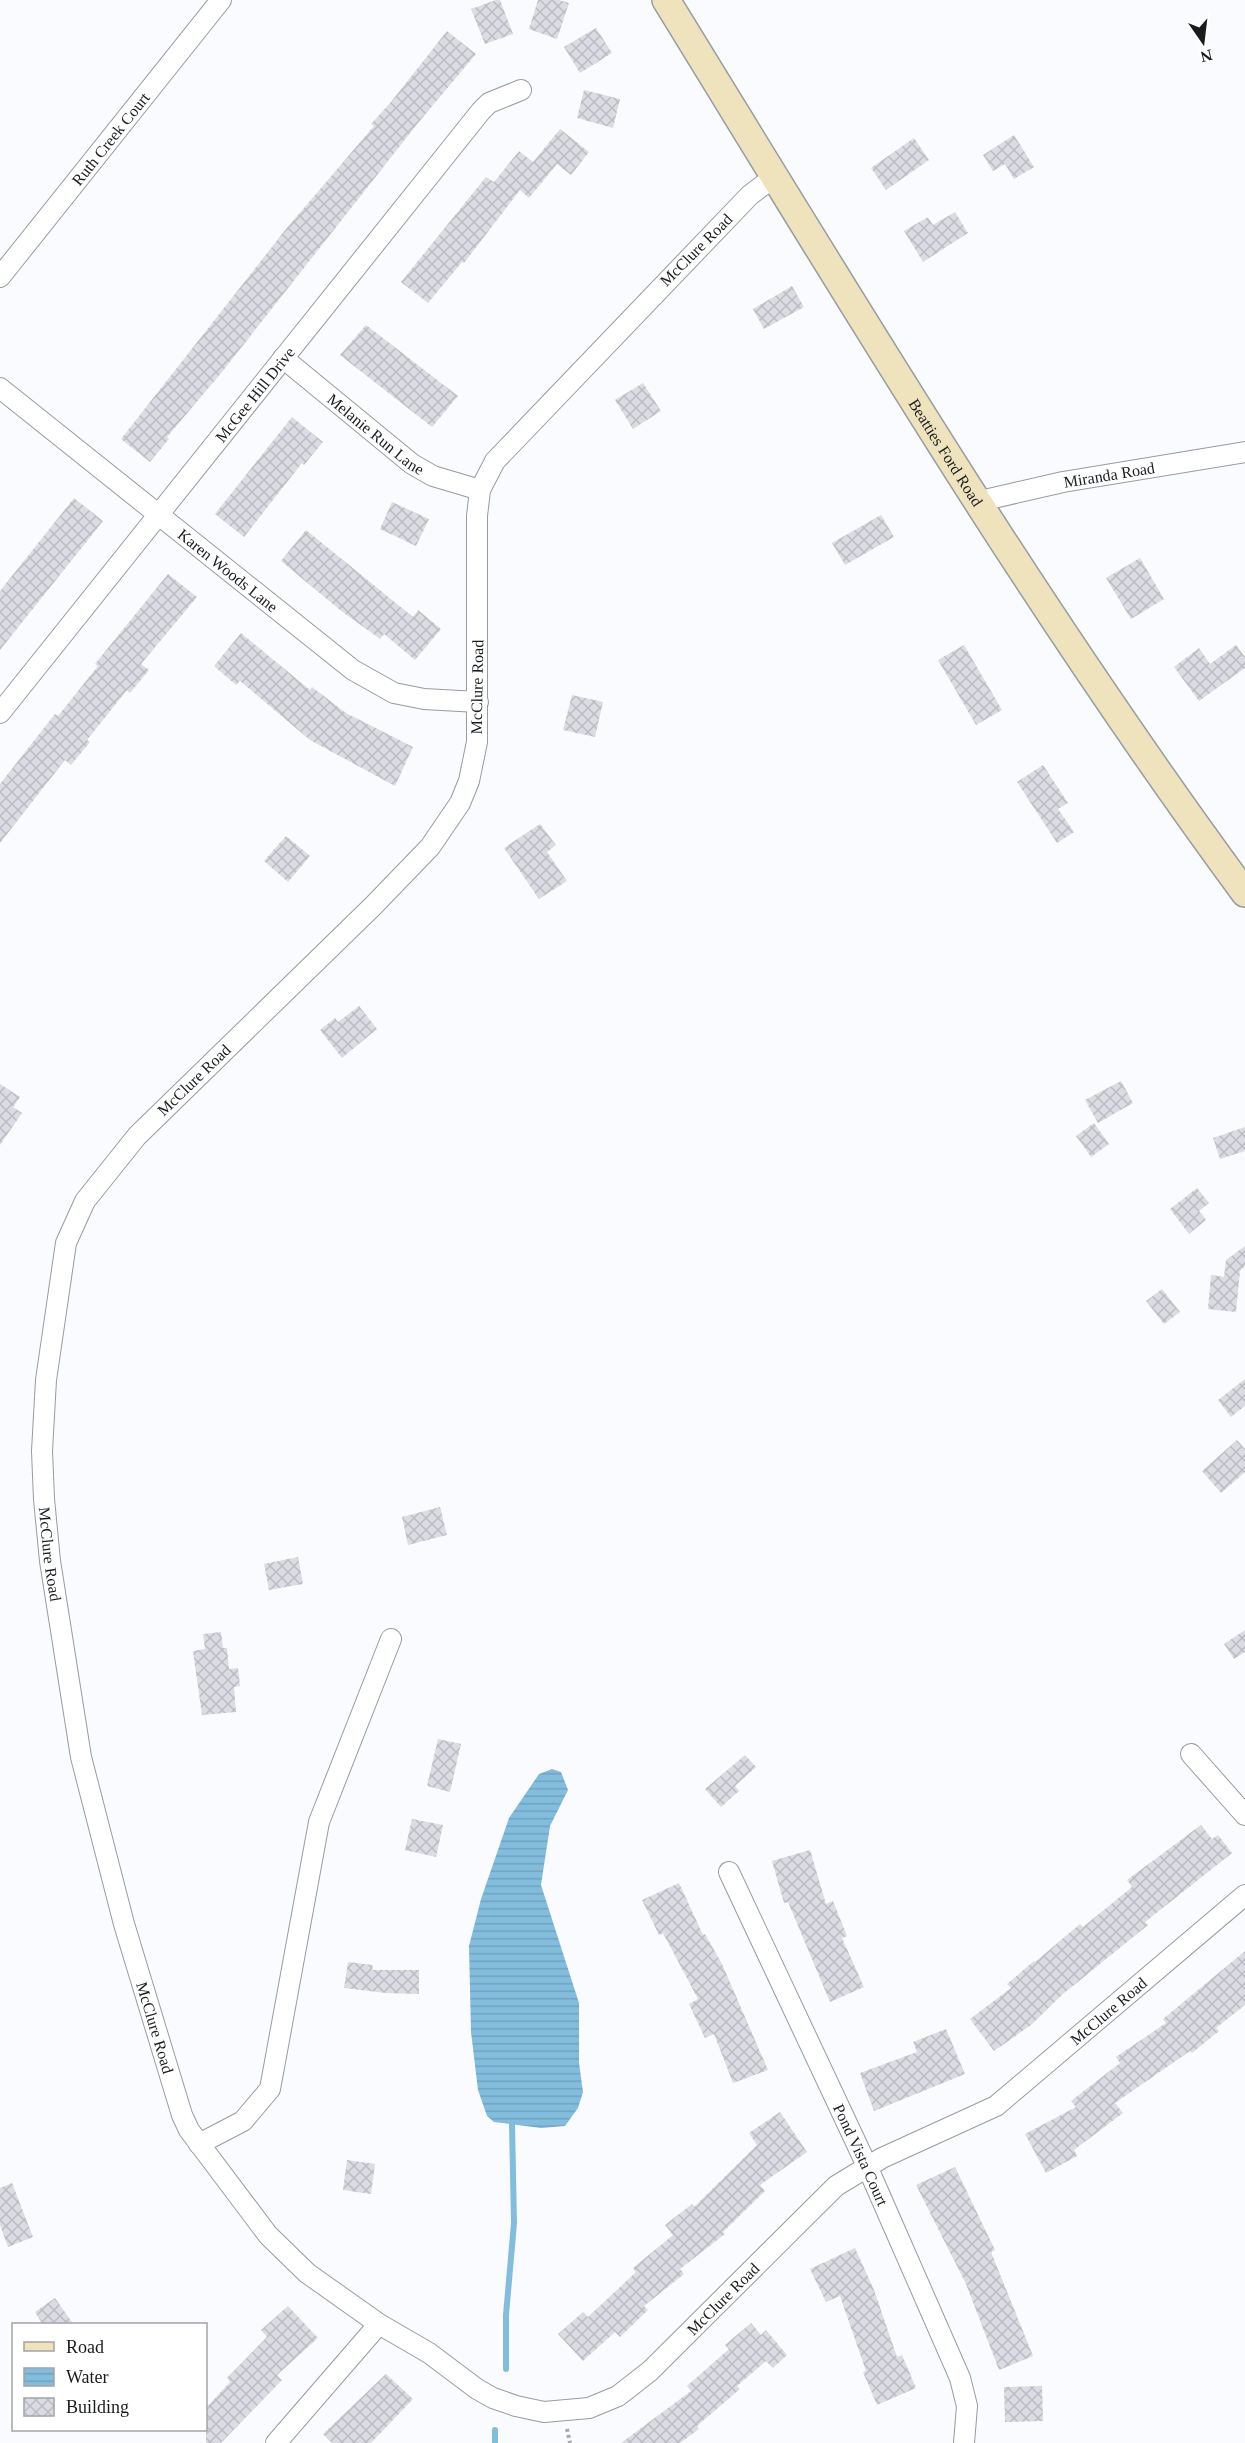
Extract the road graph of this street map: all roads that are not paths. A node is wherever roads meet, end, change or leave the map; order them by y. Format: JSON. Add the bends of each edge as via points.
{"nodes":[{"id":1,"x":221,"y":0,"type":"edge"},
{"id":2,"x":666,"y":0,"type":"edge"},
{"id":3,"x":522,"y":90,"type":"dead end"},
{"id":4,"x":774,"y":177,"type":"junction"},
{"id":5,"x":0,"y":277,"type":"edge"},
{"id":6,"x":283,"y":358,"type":"junction"},
{"id":7,"x":0,"y":388,"type":"edge"},
{"id":8,"x":1245,"y":452,"type":"edge"},
{"id":9,"x":480,"y":490,"type":"junction"},
{"id":10,"x":976,"y":502,"type":"junction"},
{"id":11,"x":160,"y":513,"type":"junction"},
{"id":12,"x":478,"y":702,"type":"junction"},
{"id":13,"x":0,"y":713,"type":"edge"},
{"id":14,"x":1245,"y":893,"type":"edge"},
{"id":15,"x":391,"y":1639,"type":"dead end"},
{"id":16,"x":1191,"y":1754,"type":"dead end"},
{"id":17,"x":1245,"y":1815,"type":"edge"},
{"id":18,"x":729,"y":1872,"type":"dead end"},
{"id":19,"x":1245,"y":1895,"type":"edge"},
{"id":20,"x":199,"y":2144,"type":"junction"},
{"id":21,"x":867,"y":2166,"type":"junction"},
{"id":22,"x":379,"y":2324,"type":"junction"},
{"id":23,"x":276,"y":2443,"type":"edge"},
{"id":24,"x":964,"y":2443,"type":"edge"}],
"edges":[{"from":1,"to":5,"type":"street","name":"Ruth Creek Court"},
{"from":2,"to":4,"type":"main road","name":"Beatties Ford Road"},
{"from":3,"to":6,"type":"street","name":"McGee Hill Drive","via":[[489,103],[481,111]]},
{"from":4,"to":9,"type":"street","name":"McClure Road","via":[[750,195],[559,391],[495,461]]},
{"from":4,"to":10,"type":"main road","name":"Beatties Ford Road"},
{"from":6,"to":9,"type":"street","name":"Melanie Run Lane","via":[[412,464],[433,476]]},
{"from":6,"to":11,"type":"street","name":"McGee Hill Drive"},
{"from":7,"to":11,"type":"street","name":"Karen Woods Lane"},
{"from":8,"to":10,"type":"street","name":"Miranda Road","via":[[1063,482]]},
{"from":9,"to":12,"type":"street","name":"McClure Road"},
{"from":10,"to":14,"type":"main road","name":"Beatties Ford Road","via":[[1072,648]]},
{"from":11,"to":12,"type":"street","name":"Karen Woods Lane","via":[[375,684],[394,693],[424,699]]},
{"from":11,"to":13,"type":"street","name":"McGee Hill Drive"},
{"from":12,"to":20,"type":"street","name":"McClure Road","via":[[477,742],[469,781],[450,821],[373,906],[137,1136],[85,1201],[66,1243],[46,1380],[42,1451],[50,1561],[72,1709],[96,1819],[182,2115]]},
{"from":15,"to":20,"type":"street","via":[[319,1822],[270,2089],[243,2121]]},
{"from":16,"to":17,"type":"street"},
{"from":18,"to":21,"type":"street","name":"Pond Vista Court"},
{"from":19,"to":21,"type":"street","name":"McClure Road","via":[[996,2106]]},
{"from":20,"to":22,"type":"street","name":"McClure Road","via":[[268,2235],[307,2273]]},
{"from":21,"to":22,"type":"street","name":"McClure Road","via":[[836,2186],[650,2371],[618,2396],[589,2408],[544,2412],[494,2398]]},
{"from":21,"to":24,"type":"street","name":"Pond Vista Court","via":[[960,2378],[967,2406]]},
{"from":22,"to":23,"type":"street"}]}
